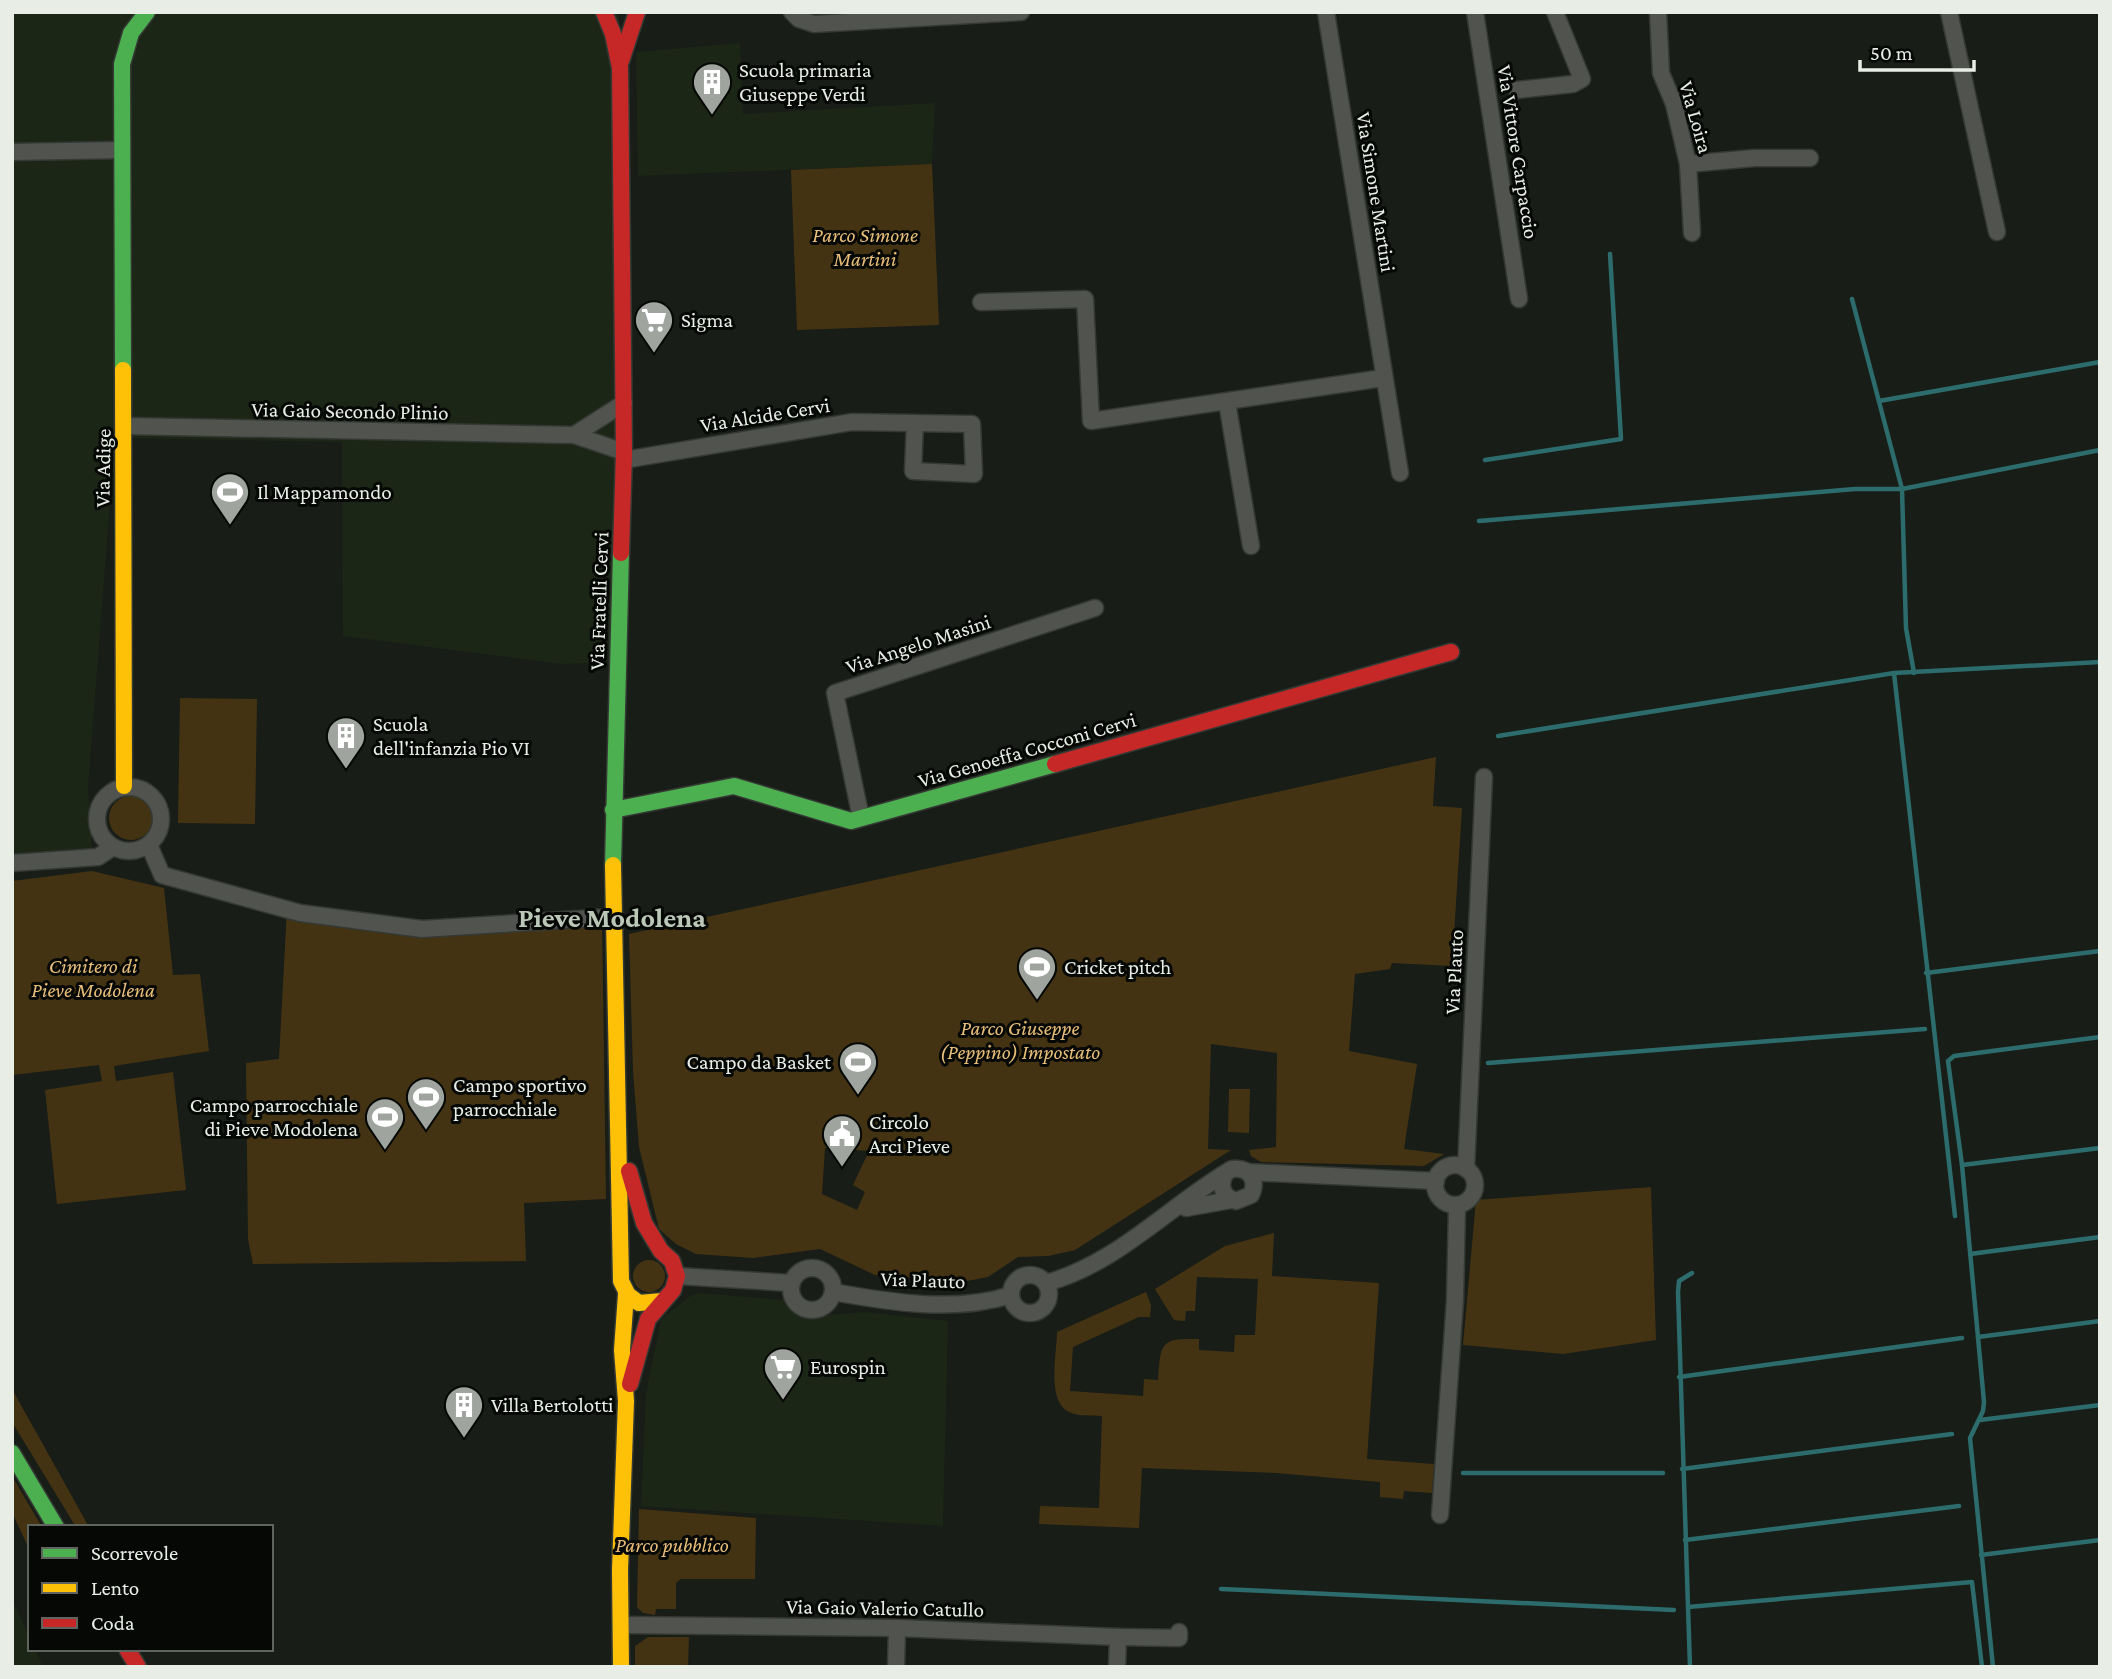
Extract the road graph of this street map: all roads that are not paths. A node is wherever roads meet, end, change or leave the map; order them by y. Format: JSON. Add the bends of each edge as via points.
{"nodes":[{"id":1,"x":146,"y":12,"type":"edge"},
{"id":2,"x":604,"y":12,"type":"edge"},
{"id":3,"x":637,"y":12,"type":"edge"},
{"id":4,"x":792,"y":12,"type":"edge"},
{"id":5,"x":1021,"y":12,"type":"edge"},
{"id":6,"x":1326,"y":12,"type":"edge"},
{"id":7,"x":1475,"y":12,"type":"edge"},
{"id":8,"x":1555,"y":12,"type":"edge"},
{"id":9,"x":1658,"y":12,"type":"edge"},
{"id":10,"x":1949,"y":12,"type":"edge"},
{"id":11,"x":620,"y":68,"type":"junction"},
{"id":12,"x":1517,"y":90,"type":"dead end"},
{"id":13,"x":120,"y":150,"type":"junction"},
{"id":14,"x":12,"y":152,"type":"edge"},
{"id":15,"x":1810,"y":158,"type":"dead end"},
{"id":16,"x":1688,"y":164,"type":"junction"},
{"id":17,"x":1997,"y":232,"type":"dead end"},
{"id":18,"x":1692,"y":233,"type":"dead end"},
{"id":19,"x":1519,"y":299,"type":"dead end"},
{"id":20,"x":981,"y":302,"type":"dead end"},
{"id":21,"x":1383,"y":379,"type":"junction"},
{"id":22,"x":1227,"y":402,"type":"junction"},
{"id":23,"x":624,"y":403,"type":"junction"},
{"id":24,"x":915,"y":423,"type":"junction"},
{"id":25,"x":125,"y":426,"type":"junction"},
{"id":26,"x":574,"y":435,"type":"junction"},
{"id":27,"x":624,"y":456,"type":"junction"},
{"id":28,"x":1400,"y":473,"type":"dead end"},
{"id":29,"x":1251,"y":546,"type":"dead end"},
{"id":30,"x":1095,"y":608,"type":"dead end"},
{"id":31,"x":1451,"y":652,"type":"dead end"},
{"id":32,"x":1484,"y":777,"type":"dead end"},
{"id":33,"x":124,"y":786,"type":"junction"},
{"id":34,"x":613,"y":810,"type":"junction"},
{"id":35,"x":861,"y":818,"type":"junction"},
{"id":36,"x":149,"y":845,"type":"junction"},
{"id":37,"x":113,"y":847,"type":"junction"},
{"id":38,"x":20,"y":862,"type":"edge"},
{"id":39,"x":612,"y":917,"type":"junction"},
{"id":40,"x":619,"y":1136,"type":"junction"},
{"id":41,"x":1466,"y":1169,"type":"junction"},
{"id":42,"x":1248,"y":1172,"type":"junction"},
{"id":43,"x":1308,"y":1175,"type":"junction"},
{"id":44,"x":1224,"y":1176,"type":"junction"},
{"id":45,"x":1436,"y":1181,"type":"junction"},
{"id":46,"x":1253,"y":1191,"type":"junction"},
{"id":47,"x":1231,"y":1200,"type":"junction"},
{"id":48,"x":1457,"y":1207,"type":"junction"},
{"id":49,"x":1167,"y":1215,"type":"junction"},
{"id":50,"x":661,"y":1251,"type":"junction"},
{"id":51,"x":623,"y":1262,"type":"junction"},
{"id":52,"x":677,"y":1276,"type":"junction"},
{"id":53,"x":791,"y":1283,"type":"junction"},
{"id":54,"x":1046,"y":1283,"type":"junction"},
{"id":55,"x":833,"y":1292,"type":"junction"},
{"id":56,"x":626,"y":1294,"type":"junction"},
{"id":57,"x":1011,"y":1295,"type":"junction"},
{"id":58,"x":662,"y":1301,"type":"junction"},
{"id":59,"x":626,"y":1401,"type":"junction"},
{"id":60,"x":12,"y":1453,"type":"edge"},
{"id":61,"x":1440,"y":1515,"type":"dead end"},
{"id":62,"x":55,"y":1525,"type":"edge"},
{"id":63,"x":622,"y":1625,"type":"junction"},
{"id":64,"x":897,"y":1628,"type":"junction"},
{"id":65,"x":1179,"y":1632,"type":"dead end"},
{"id":66,"x":1118,"y":1637,"type":"junction"},
{"id":67,"x":129,"y":1651,"type":"edge"},
{"id":68,"x":138,"y":1667,"type":"edge"},
{"id":69,"x":621,"y":1667,"type":"edge"},
{"id":70,"x":896,"y":1667,"type":"edge"},
{"id":71,"x":1117,"y":1667,"type":"edge"}],
"edges":[{"from":1,"to":13,"type":"main road","name":"Via Adige","via":[[124,48]]},
{"from":2,"to":11,"type":"main road","name":"Via Fratelli Cervi"},
{"from":3,"to":11,"type":"main road","name":"Via Fratelli Cervi"},
{"from":4,"to":5,"type":"street","via":[[814,24]]},
{"from":6,"to":21,"type":"street","name":"Via Simone Martini"},
{"from":7,"to":19,"type":"street","name":"Via Vittore Carpaccio"},
{"from":8,"to":12,"type":"street","via":[[1582,79]]},
{"from":9,"to":16,"type":"street","name":"Via Loira","via":[[1661,73],[1674,104]]},
{"from":10,"to":17,"type":"street"},
{"from":11,"to":23,"type":"main road","name":"Via Fratelli Cervi"},
{"from":13,"to":14,"type":"street"},
{"from":13,"to":25,"type":"main road","name":"Via Adige"},
{"from":15,"to":16,"type":"street"},
{"from":16,"to":18,"type":"street","name":"Via Loira"},
{"from":20,"to":22,"type":"street","via":[[1085,299],[1091,421]]},
{"from":21,"to":22,"type":"street"},
{"from":21,"to":28,"type":"street","name":"Via Simone Martini"},
{"from":22,"to":29,"type":"street"},
{"from":23,"to":26,"type":"street"},
{"from":23,"to":27,"type":"main road","name":"Via Fratelli Cervi"},
{"from":24,"to":24,"type":"street","name":"Via Alcide Cervi","via":[[972,424],[974,474],[913,471]]},
{"from":24,"to":27,"type":"street","name":"Via Alcide Cervi","via":[[852,422]]},
{"from":25,"to":26,"type":"street","name":"Via Gaio Secondo Plinio"},
{"from":25,"to":33,"type":"main road","name":"Via Adige"},
{"from":26,"to":27,"type":"street","name":"Via Gaio Secondo Plinio"},
{"from":27,"to":34,"type":"main road","name":"Via Fratelli Cervi"},
{"from":30,"to":35,"type":"street","name":"Via Angelo Masini","via":[[835,693]]},
{"from":31,"to":35,"type":"main road","name":"Via Genoeffa Cocconi Cervi"},
{"from":32,"to":41,"type":"street","name":"Via Plauto"},
{"from":33,"to":36,"type":"street","via":[[143,789],[161,810],[160,829]]},
{"from":33,"to":37,"type":"street","via":[[106,796],[97,813],[100,832]]},
{"from":34,"to":35,"type":"main road","name":"Via Genoeffa Cocconi Cervi","via":[[734,786],[851,821]]},
{"from":34,"to":39,"type":"main road","name":"Via Fratelli Cervi"},
{"from":36,"to":37,"type":"street","via":[[132,852]]},
{"from":36,"to":39,"type":"street","via":[[162,875],[300,913],[422,929]]},
{"from":37,"to":38,"type":"street","via":[[98,857]]},
{"from":39,"to":40,"type":"main road","name":"Via Fratelli Cervi"},
{"from":40,"to":50,"type":"main road","name":"Via Fratelli Cervi","via":[[644,1223]]},
{"from":40,"to":51,"type":"main road","name":"Via Fratelli Cervi"},
{"from":41,"to":45,"type":"street","name":"Via Plauto","via":[[1449,1166]]},
{"from":41,"to":48,"type":"street","name":"Via Plauto","via":[[1474,1180],[1474,1191]]},
{"from":42,"to":43,"type":"street","name":"Via Plauto"},
{"from":42,"to":44,"type":"street","name":"Via Plauto","via":[[1232,1169]]},
{"from":42,"to":46,"type":"street","via":[[1254,1180]]},
{"from":43,"to":45,"type":"street","name":"Via Plauto"},
{"from":43,"to":46,"type":"street","name":"Via Plauto"},
{"from":44,"to":47,"type":"street","via":[[1221,1187]]},
{"from":44,"to":49,"type":"street","name":"Via Plauto"},
{"from":45,"to":48,"type":"street","via":[[1439,1198]]},
{"from":46,"to":47,"type":"street","name":"Via Plauto","via":[[1242,1201]]},
{"from":47,"to":49,"type":"street","name":"Via Plauto"},
{"from":48,"to":61,"type":"street","name":"Via Plauto"},
{"from":49,"to":54,"type":"street","name":"Via Plauto","via":[[1071,1276]]},
{"from":50,"to":51,"type":"main road","via":[[640,1249]]},
{"from":50,"to":52,"type":"main road","name":"Via Fratelli Cervi","via":[[672,1261]]},
{"from":51,"to":56,"type":"main road","name":"Via Fratelli Cervi","via":[[620,1279]]},
{"from":52,"to":53,"type":"street"},
{"from":52,"to":58,"type":"main road","name":"Via Fratelli Cervi","via":[[673,1290]]},
{"from":53,"to":55,"type":"street","via":[[798,1273],[813,1268],[828,1275]]},
{"from":53,"to":55,"type":"street","via":[[793,1300],[809,1310],[827,1304]]},
{"from":54,"to":57,"type":"street","name":"Via Plauto","via":[[1034,1275],[1023,1276],[1013,1285]]},
{"from":54,"to":57,"type":"street","via":[[1048,1301],[1039,1311],[1023,1312]]},
{"from":55,"to":57,"type":"street","name":"Via Plauto","via":[[881,1301],[930,1303],[989,1302]]},
{"from":56,"to":58,"type":"main road","via":[[639,1303]]},
{"from":56,"to":59,"type":"main road","name":"Via Fratelli Cervi","via":[[622,1350]]},
{"from":58,"to":59,"type":"main road","name":"Via Fratelli Cervi","via":[[648,1319]]},
{"from":59,"to":63,"type":"main road","name":"Via Fratelli Cervi"},
{"from":60,"to":62,"type":"main road"},
{"from":63,"to":64,"type":"street","name":"Via Gaio Valerio Catullo"},
{"from":63,"to":69,"type":"main road","name":"Via Fratelli Cervi"},
{"from":64,"to":66,"type":"street","name":"Via Gaio Valerio Catullo"},
{"from":64,"to":70,"type":"street"},
{"from":65,"to":66,"type":"street","name":"Via Gaio Valerio Catullo","via":[[1179,1638]]},
{"from":66,"to":71,"type":"street"},
{"from":67,"to":68,"type":"main road"}]}
